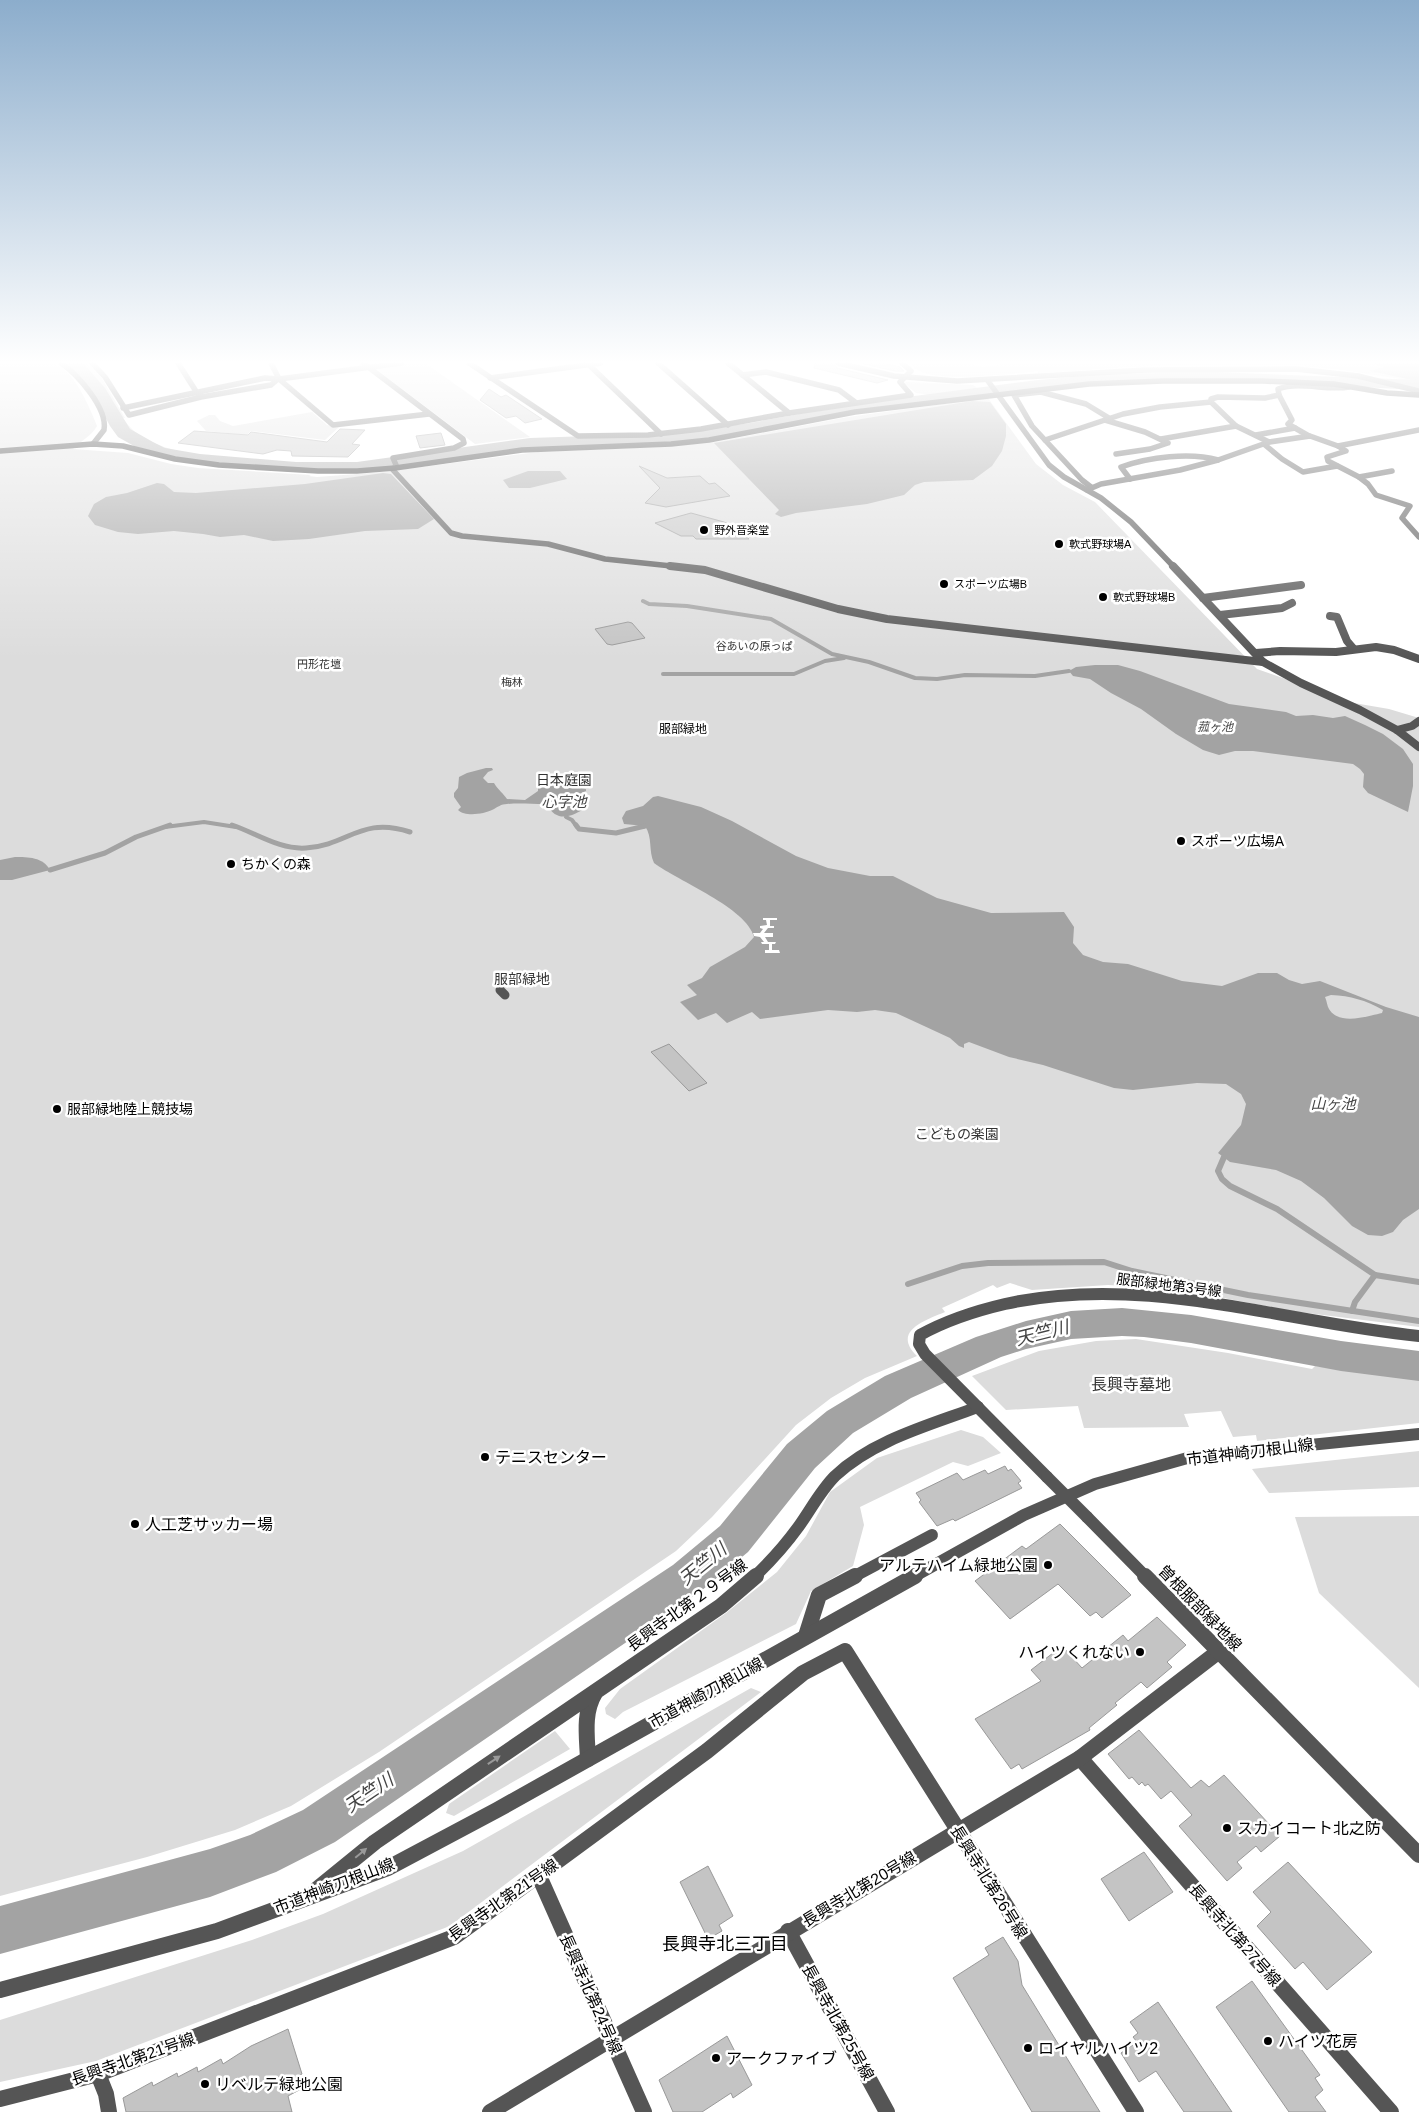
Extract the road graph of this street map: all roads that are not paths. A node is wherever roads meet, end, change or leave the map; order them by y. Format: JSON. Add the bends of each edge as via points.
{"nodes":[{"id":1,"x":190,"y":462,"type":"edge"},
{"id":2,"x":417,"y":462,"type":"edge"},
{"id":3,"x":1046,"y":462,"type":"edge"},
{"id":4,"x":1065,"y":462,"type":"edge"},
{"id":5,"x":1136,"y":462,"type":"edge"},
{"id":6,"x":1212,"y":462,"type":"edge"},
{"id":7,"x":1286,"y":462,"type":"edge"},
{"id":8,"x":1330,"y":462,"type":"edge"},
{"id":9,"x":395,"y":464,"type":"junction"},
{"id":10,"x":1337,"y":466,"type":"junction"},
{"id":11,"x":1392,"y":471,"type":"dead end"},
{"id":12,"x":1359,"y":477,"type":"junction"},
{"id":13,"x":1130,"y":479,"type":"junction"},
{"id":14,"x":1089,"y":488,"type":"junction"},
{"id":15,"x":1419,"y":537,"type":"edge"},
{"id":16,"x":1301,"y":586,"type":"dead end"},
{"id":17,"x":1203,"y":598,"type":"junction"},
{"id":18,"x":1292,"y":603,"type":"dead end"},
{"id":19,"x":1220,"y":615,"type":"junction"},
{"id":20,"x":1330,"y":616,"type":"dead end"},
{"id":21,"x":1353,"y":648,"type":"junction"},
{"id":22,"x":1256,"y":653,"type":"junction"},
{"id":23,"x":1419,"y":659,"type":"edge"},
{"id":24,"x":1264,"y":662,"type":"junction"},
{"id":25,"x":1419,"y":721,"type":"edge"},
{"id":26,"x":1397,"y":730,"type":"junction"},
{"id":27,"x":1419,"y":747,"type":"edge"},
{"id":28,"x":1419,"y":1336,"type":"edge"},
{"id":29,"x":925,"y":1354,"type":"joint"},
{"id":30,"x":978,"y":1407,"type":"junction"},
{"id":31,"x":1419,"y":1434,"type":"edge"},
{"id":32,"x":932,"y":1535,"type":"dead end"},
{"id":33,"x":806,"y":1636,"type":"junction"},
{"id":34,"x":845,"y":1651,"type":"joint"},
{"id":35,"x":1218,"y":1652,"type":"junction"},
{"id":36,"x":599,"y":1688,"type":"junction"},
{"id":37,"x":1080,"y":1758,"type":"junction"},
{"id":38,"x":588,"y":1759,"type":"junction"},
{"id":39,"x":957,"y":1831,"type":"junction"},
{"id":40,"x":1419,"y":1855,"type":"edge"},
{"id":41,"x":539,"y":1876,"type":"junction"},
{"id":42,"x":310,"y":1896,"type":"junction"},
{"id":43,"x":788,"y":1931,"type":"junction"},
{"id":44,"x":0,"y":1990,"type":"edge"},
{"id":45,"x":612,"y":2040,"type":"junction"},
{"id":46,"x":98,"y":2074,"type":"junction"},
{"id":47,"x":0,"y":2099,"type":"edge"},
{"id":48,"x":109,"y":2112,"type":"edge"},
{"id":49,"x":490,"y":2112,"type":"edge"},
{"id":50,"x":644,"y":2112,"type":"edge"},
{"id":51,"x":887,"y":2112,"type":"edge"},
{"id":52,"x":1136,"y":2112,"type":"edge"},
{"id":53,"x":1391,"y":2112,"type":"edge"}],
"edges":[{"from":1,"to":9,"type":"main road","via":[[318,471]]},
{"from":2,"to":9,"type":"main road"},
{"from":3,"to":14,"type":"street","via":[[1064,477]]},
{"from":4,"to":14,"type":"street"},
{"from":5,"to":13,"type":"street","via":[[1121,467]]},
{"from":6,"to":13,"type":"street"},
{"from":7,"to":10,"type":"street","via":[[1302,472]]},
{"from":8,"to":10,"type":"street"},
{"from":9,"to":24,"type":"street","via":[[393,470],[451,533],[462,536],[548,544],[605,559],[705,570],[838,609],[887,619]]},
{"from":10,"to":12,"type":"street"},
{"from":11,"to":12,"type":"street"},
{"from":12,"to":15,"type":"street","via":[[1376,496],[1410,506],[1402,518]]},
{"from":13,"to":14,"type":"street"},
{"from":14,"to":17,"type":"street","via":[[1131,522]]},
{"from":16,"to":17,"type":"street"},
{"from":17,"to":19,"type":"street"},
{"from":18,"to":19,"type":"street","via":[[1282,608]]},
{"from":19,"to":22,"type":"street"},
{"from":20,"to":21,"type":"street","via":[[1338,617]]},
{"from":21,"to":22,"type":"street","via":[[1336,652]]},
{"from":21,"to":23,"type":"street","via":[[1394,650]]},
{"from":22,"to":24,"type":"street"},
{"from":24,"to":26,"type":"street","via":[[1301,684]]},
{"from":25,"to":26,"type":"street"},
{"from":26,"to":27,"type":"street"},
{"from":28,"to":29,"type":"street","name":"服部緑地第3号線","via":[[1330,1325],[1182,1298],[1109,1292],[1053,1295],[972,1313],[920,1335],[918,1344]]},
{"from":29,"to":30,"type":"street","name":"曽根服部緑地線"},
{"from":30,"to":35,"type":"street","name":"曽根服部緑地線","bridge":true},
{"from":30,"to":36,"type":"street","name":"長興寺北第２９号線","via":[[896,1440],[845,1468],[822,1493],[767,1567],[747,1586]]},
{"from":31,"to":33,"type":"street","name":"市道神崎刀根山線","via":[[1191,1457],[1095,1484],[1024,1515]]},
{"from":32,"to":33,"type":"street","via":[[818,1595]]},
{"from":33,"to":38,"type":"street","name":"市道神崎刀根山線"},
{"from":34,"to":39,"type":"street","name":"長興寺北第26号線"},
{"from":34,"to":41,"type":"street","name":"長興寺北第21号線","via":[[803,1673],[707,1751]]},
{"from":35,"to":37,"type":"street","name":"長興寺北第20号線"},
{"from":35,"to":40,"type":"street","name":"曽根服部緑地線"},
{"from":36,"to":38,"type":"street","via":[[589,1706]]},
{"from":42,"to":36,"type":"street","name":"長興寺北第２９号線","one_way":true,"via":[[375,1842]]},
{"from":37,"to":39,"type":"street","name":"長興寺北第20号線"},
{"from":37,"to":53,"type":"street","name":"長興寺北第27号線"},
{"from":38,"to":42,"type":"street","name":"市道神崎刀根山線","via":[[388,1868]]},
{"from":39,"to":43,"type":"street","name":"長興寺北第20号線"},
{"from":39,"to":52,"type":"street","name":"長興寺北第26号線"},
{"from":41,"to":45,"type":"street","name":"長興寺北第24号線"},
{"from":41,"to":46,"type":"street","name":"長興寺北第21号線","via":[[454,1937]]},
{"from":42,"to":44,"type":"street","name":"市道神崎刀根山線","via":[[217,1931]]},
{"from":43,"to":45,"type":"street","name":"長興寺北第20号線"},
{"from":43,"to":51,"type":"street","name":"長興寺北第25号線"},
{"from":45,"to":49,"type":"street","name":"長興寺北第20号線"},
{"from":45,"to":50,"type":"street","name":"長興寺北第24号線"},
{"from":46,"to":47,"type":"street","name":"長興寺北第21号線"},
{"from":46,"to":48,"type":"street"}]}
